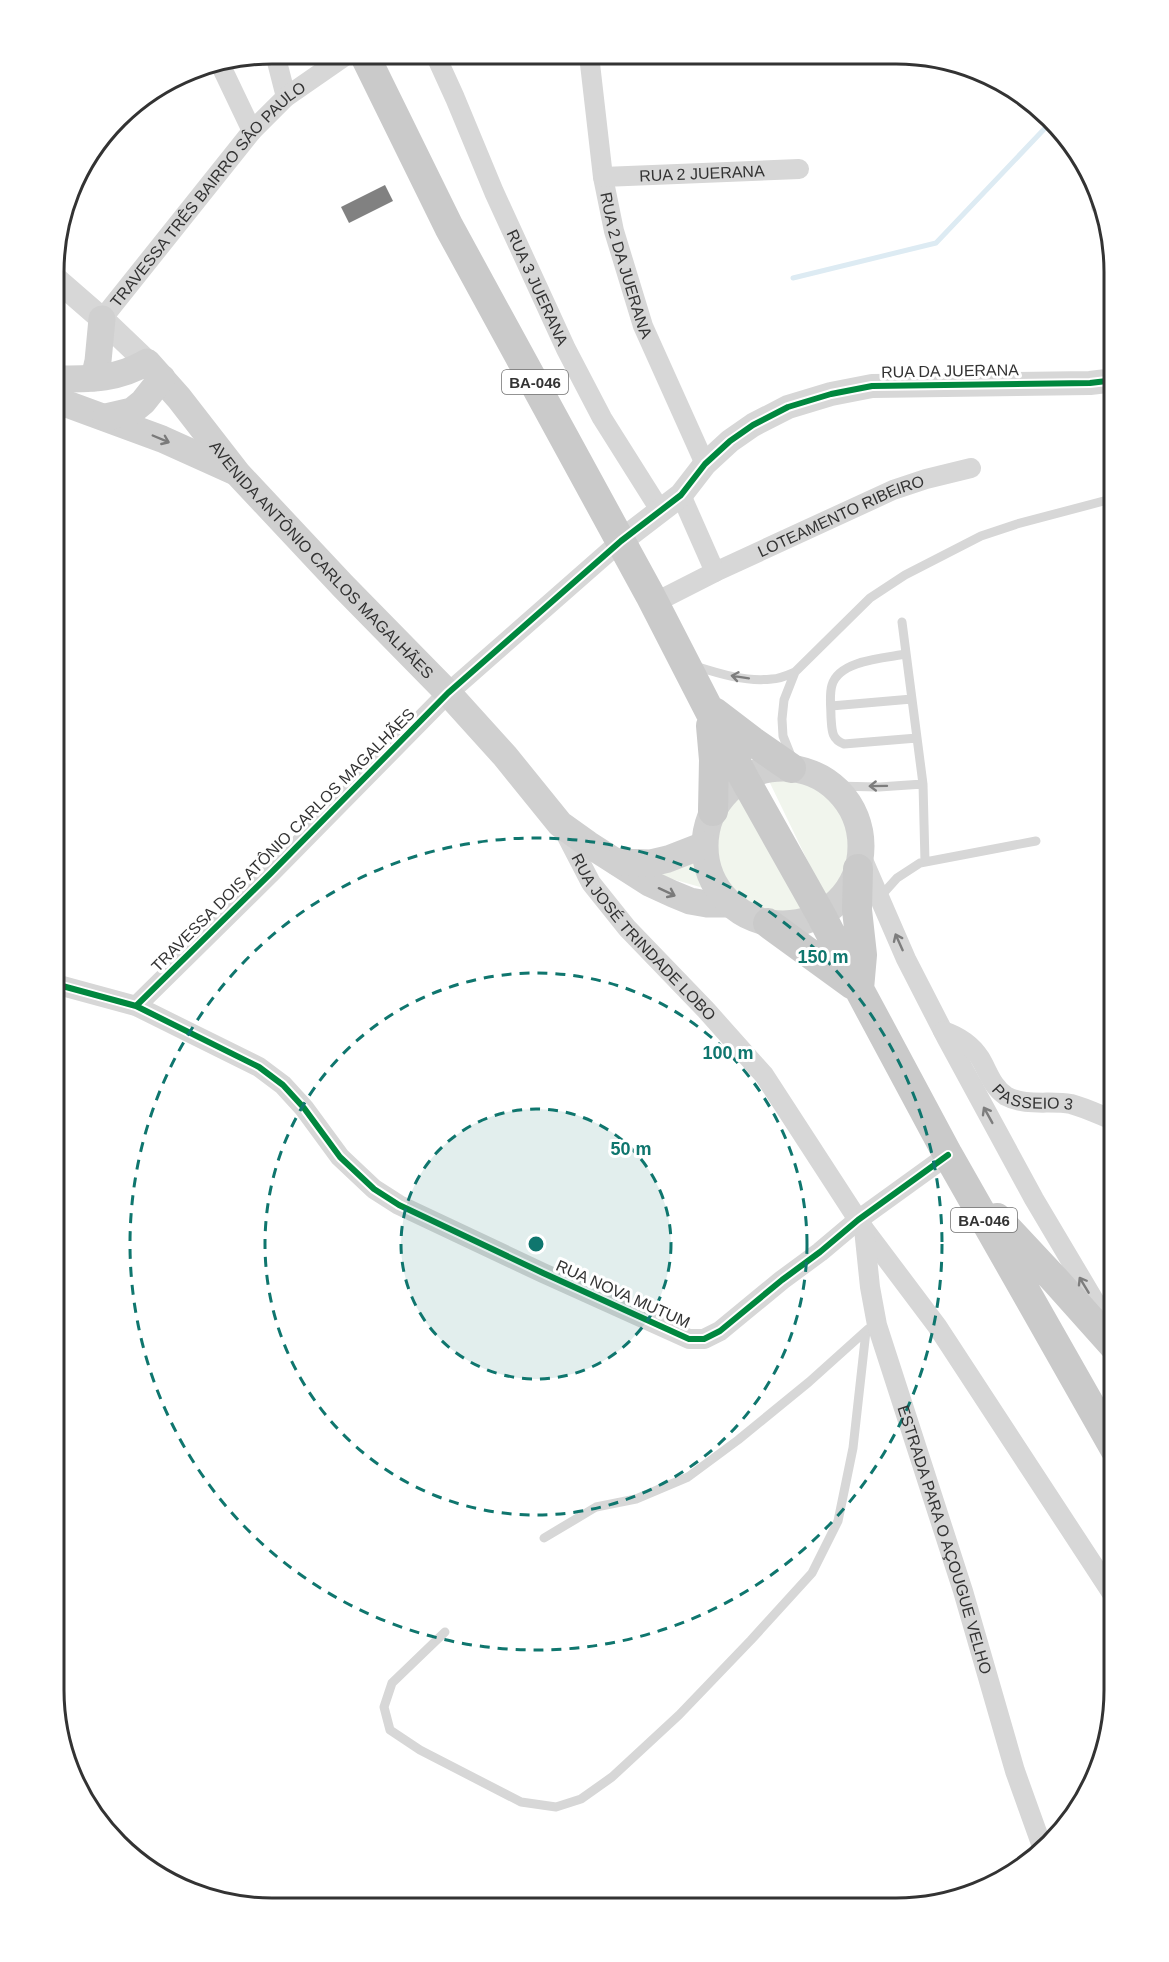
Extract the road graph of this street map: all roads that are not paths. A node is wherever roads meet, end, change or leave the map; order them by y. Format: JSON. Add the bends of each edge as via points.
{"nodes":[{"id":1,"x":278,"y":64,"type":"edge"},
{"id":2,"x":334,"y":64,"type":"edge"},
{"id":3,"x":369,"y":64,"type":"edge"},
{"id":4,"x":440,"y":64,"type":"edge"},
{"id":5,"x":590,"y":64,"type":"edge"},
{"id":6,"x":223,"y":71,"type":"edge"},
{"id":7,"x":286,"y":97,"type":"junction"},
{"id":8,"x":252,"y":131,"type":"junction"},
{"id":9,"x":799,"y":169,"type":"dead end"},
{"id":10,"x":603,"y":177,"type":"junction"},
{"id":11,"x":64,"y":286,"type":"edge"},
{"id":12,"x":102,"y":319,"type":"junction"},
{"id":13,"x":154,"y":370,"type":"junction"},
{"id":14,"x":94,"y":378,"type":"junction"},
{"id":15,"x":64,"y":379,"type":"edge"},
{"id":16,"x":1105,"y":381,"type":"edge"},
{"id":17,"x":64,"y":403,"type":"edge"},
{"id":18,"x":106,"y":417,"type":"junction"},
{"id":19,"x":705,"y":464,"type":"junction"},
{"id":20,"x":971,"y":468,"type":"dead end"},
{"id":21,"x":238,"y":474,"type":"junction"},
{"id":22,"x":681,"y":495,"type":"junction"},
{"id":23,"x":1105,"y":501,"type":"edge"},
{"id":24,"x":660,"y":510,"type":"junction"},
{"id":25,"x":621,"y":541,"type":"junction"},
{"id":26,"x":715,"y":572,"type":"junction"},
{"id":27,"x":654,"y":603,"type":"junction"},
{"id":28,"x":902,"y":622,"type":"dead end"},
{"id":29,"x":906,"y":654,"type":"junction"},
{"id":30,"x":686,"y":663,"type":"junction"},
{"id":31,"x":795,"y":672,"type":"junction"},
{"id":32,"x":448,"y":693,"type":"junction"},
{"id":33,"x":912,"y":699,"type":"junction"},
{"id":34,"x":831,"y":706,"type":"junction"},
{"id":35,"x":708,"y":708,"type":"junction"},
{"id":36,"x":917,"y":738,"type":"junction"},
{"id":37,"x":795,"y":769,"type":"junction"},
{"id":38,"x":744,"y":778,"type":"junction"},
{"id":39,"x":923,"y":784,"type":"junction"},
{"id":40,"x":833,"y":786,"type":"junction"},
{"id":41,"x":713,"y":811,"type":"junction"},
{"id":42,"x":560,"y":824,"type":"junction"},
{"id":43,"x":1036,"y":842,"type":"dead end"},
{"id":44,"x":704,"y":845,"type":"junction"},
{"id":45,"x":859,"y":861,"type":"junction"},
{"id":46,"x":617,"y":862,"type":"junction"},
{"id":47,"x":925,"y":862,"type":"junction"},
{"id":48,"x":879,"y":897,"type":"junction"},
{"id":49,"x":730,"y":904,"type":"junction"},
{"id":50,"x":821,"y":915,"type":"junction"},
{"id":51,"x":768,"y":923,"type":"junction"},
{"id":52,"x":64,"y":986,"type":"edge"},
{"id":53,"x":858,"y":989,"type":"junction"},
{"id":54,"x":136,"y":1006,"type":"junction"},
{"id":55,"x":943,"y":1031,"type":"junction"},
{"id":56,"x":1104,"y":1116,"type":"edge"},
{"id":57,"x":948,"y":1155,"type":"junction"},
{"id":58,"x":963,"y":1183,"type":"junction"},
{"id":59,"x":861,"y":1224,"type":"junction"},
{"id":60,"x":1104,"y":1317,"type":"edge"},
{"id":61,"x":871,"y":1326,"type":"junction"},
{"id":62,"x":1104,"y":1335,"type":"edge"},
{"id":63,"x":1104,"y":1430,"type":"edge"},
{"id":64,"x":544,"y":1538,"type":"dead end"},
{"id":65,"x":1104,"y":1583,"type":"edge"},
{"id":66,"x":445,"y":1632,"type":"dead end"},
{"id":67,"x":1040,"y":1841,"type":"edge"}],
"edges":[{"from":1,"to":7,"type":"street"},
{"from":2,"to":7,"type":"street","name":"TRAVESSA TRÊS BAIRRO SÂO PAULO"},
{"from":3,"to":25,"type":"main road","name":"BA-046","number":"BA-046","via":[[449,228]]},
{"from":4,"to":24,"type":"street","name":"RUA 3 JUERANA","via":[[566,349]]},
{"from":5,"to":10,"type":"street","name":"RUA 2 DA JUERANA"},
{"from":6,"to":8,"type":"street"},
{"from":7,"to":8,"type":"street","name":"TRAVESSA TRÊS BAIRRO SÂO PAULO"},
{"from":8,"to":12,"type":"street","name":"TRAVESSA TRÊS BAIRRO SÂO PAULO"},
{"from":9,"to":10,"type":"street","name":"RUA 2 JUERANA"},
{"from":10,"to":19,"type":"street","name":"RUA 2 DA JUERANA","via":[[614,231],[643,326]]},
{"from":11,"to":12,"type":"street","name":"AVENIDA ANTÔNIO CARLOS MAGALHÃES"},
{"from":12,"to":13,"type":"street","name":"AVENIDA ANTÔNIO CARLOS MAGALHÃES"},
{"from":12,"to":14,"type":"main road"},
{"from":13,"to":14,"type":"main road"},
{"from":13,"to":18,"type":"main road","via":[[143,402],[132,411]]},
{"from":13,"to":21,"type":"main road","name":"AVENIDA ANTÔNIO CARLOS MAGALHÃES"},
{"from":14,"to":15,"type":"main road"},
{"from":16,"to":19,"type":"street","name":"RUA DA JUERANA","via":[[872,386],[831,394],[788,407],[753,425]]},
{"from":17,"to":18,"type":"main road"},
{"from":18,"to":21,"type":"main road","one_way":true},
{"from":19,"to":22,"type":"street","name":"RUA DA JUERANA"},
{"from":20,"to":26,"type":"street","name":"LOTEAMENTO RIBEIRO","via":[[893,490]]},
{"from":21,"to":32,"type":"main road","name":"AVENIDA ANTÔNIO CARLOS MAGALHÃES"},
{"from":22,"to":24,"type":"street","name":"RUA DA JUERANA"},
{"from":22,"to":26,"type":"street"},
{"from":23,"to":31,"type":"lane","via":[[981,536],[905,575],[870,598]]},
{"from":24,"to":25,"type":"street","name":"RUA DA JUERANA"},
{"from":25,"to":27,"type":"main road","name":"BA-046","number":"BA-046"},
{"from":25,"to":32,"type":"street","name":"TRAVESSA DOIS ATÔNIO CARLOS MAGALHÃES"},
{"from":26,"to":27,"type":"street"},
{"from":27,"to":30,"type":"main road","name":"BA-046","number":"BA-046"},
{"from":28,"to":29,"type":"lane"},
{"from":29,"to":33,"type":"lane"},
{"from":29,"to":34,"type":"lane","via":[[848,667],[834,680]]},
{"from":31,"to":30,"type":"lane","one_way":true,"via":[[774,679],[747,679]]},
{"from":30,"to":35,"type":"main road","name":"BA-046","number":"BA-046"},
{"from":31,"to":37,"type":"lane","via":[[782,718],[783,736]]},
{"from":32,"to":42,"type":"main road","name":"AVENIDA ANTÔNIO CARLOS MAGALHÃES"},
{"from":32,"to":54,"type":"street","name":"TRAVESSA DOIS ATÔNIO CARLOS MAGALHÃES"},
{"from":33,"to":34,"type":"lane"},
{"from":33,"to":36,"type":"lane"},
{"from":34,"to":36,"type":"lane","via":[[832,735],[844,744]]},
{"from":35,"to":37,"type":"main road"},
{"from":35,"to":38,"type":"main road","name":"BA-046","number":"BA-046"},
{"from":35,"to":41,"type":"main road","via":[[714,760]]},
{"from":36,"to":39,"type":"lane"},
{"from":37,"to":38,"type":"main road","via":[[767,769]]},
{"from":37,"to":40,"type":"main road","via":[[814,774]]},
{"from":38,"to":41,"type":"main road","via":[[723,795]]},
{"from":38,"to":50,"type":"main road","name":"BA-046","number":"BA-046"},
{"from":39,"to":40,"type":"lane","one_way":true},
{"from":39,"to":47,"type":"lane"},
{"from":40,"to":45,"type":"main road","via":[[848,803],[858,824]]},
{"from":41,"to":44,"type":"main road"},
{"from":42,"to":46,"type":"main road","name":"AVENIDA ANTÔNIO CARLOS MAGALHÃES"},
{"from":42,"to":59,"type":"street","name":"RUA JOSÉ TRINDADE LOBO","via":[[591,883],[627,928],[764,1075]]},
{"from":43,"to":47,"type":"lane"},
{"from":44,"to":46,"type":"main road","via":[[659,861]]},
{"from":44,"to":49,"type":"main road","via":[[707,867]]},
{"from":45,"to":48,"type":"street"},
{"from":45,"to":50,"type":"main road","via":[[850,887]]},
{"from":45,"to":53,"type":"main road","via":[[857,910],[862,955]]},
{"from":46,"to":49,"type":"main road","name":"AVENIDA ANTÔNIO CARLOS MAGALHÃES","one_way":true,"via":[[649,883],[690,901]]},
{"from":47,"to":48,"type":"lane","via":[[897,878]]},
{"from":55,"to":48,"type":"street","one_way":true},
{"from":49,"to":51,"type":"main road"},
{"from":50,"to":51,"type":"main road","via":[[795,923]]},
{"from":50,"to":53,"type":"main road","name":"BA-046","number":"BA-046"},
{"from":51,"to":53,"type":"main road"},
{"from":52,"to":54,"type":"street","name":"RUA NOVA MUTUM"},
{"from":53,"to":57,"type":"main road","name":"BA-046","number":"BA-046"},
{"from":54,"to":59,"type":"street","name":"RUA NOVA MUTUM","via":[[259,1067],[283,1085],[340,1157],[374,1189],[689,1339],[704,1339],[720,1331]]},
{"from":55,"to":56,"type":"street","name":"PASSEIO 3","via":[[967,1043],[979,1056],[992,1082],[1010,1098],[1069,1104]]},
{"from":60,"to":55,"type":"street","one_way":true,"via":[[1034,1199]]},
{"from":57,"to":58,"type":"main road","name":"BA-046","number":"BA-046"},
{"from":57,"to":59,"type":"street","name":"RUA NOVA MUTUM"},
{"from":58,"to":62,"type":"main road"},
{"from":58,"to":63,"type":"main road","name":"BA-046","number":"BA-046"},
{"from":59,"to":61,"type":"street","name":"ESTRADA PARA O AÇOUGUE VELHO"},
{"from":59,"to":65,"type":"street","name":"RUA JOSÉ TRINDADE LOBO","via":[[937,1326]]},
{"from":61,"to":64,"type":"lane","via":[[809,1382],[687,1477],[636,1499],[596,1507]]},
{"from":61,"to":66,"type":"lane","via":[[838,1521],[812,1573],[679,1715],[612,1778],[581,1799],[556,1807],[521,1802],[420,1750],[390,1730],[384,1707],[392,1683]]},
{"from":61,"to":67,"type":"street","name":"ESTRADA PARA O AÇOUGUE VELHO","via":[[963,1591],[1015,1772]]}]}
